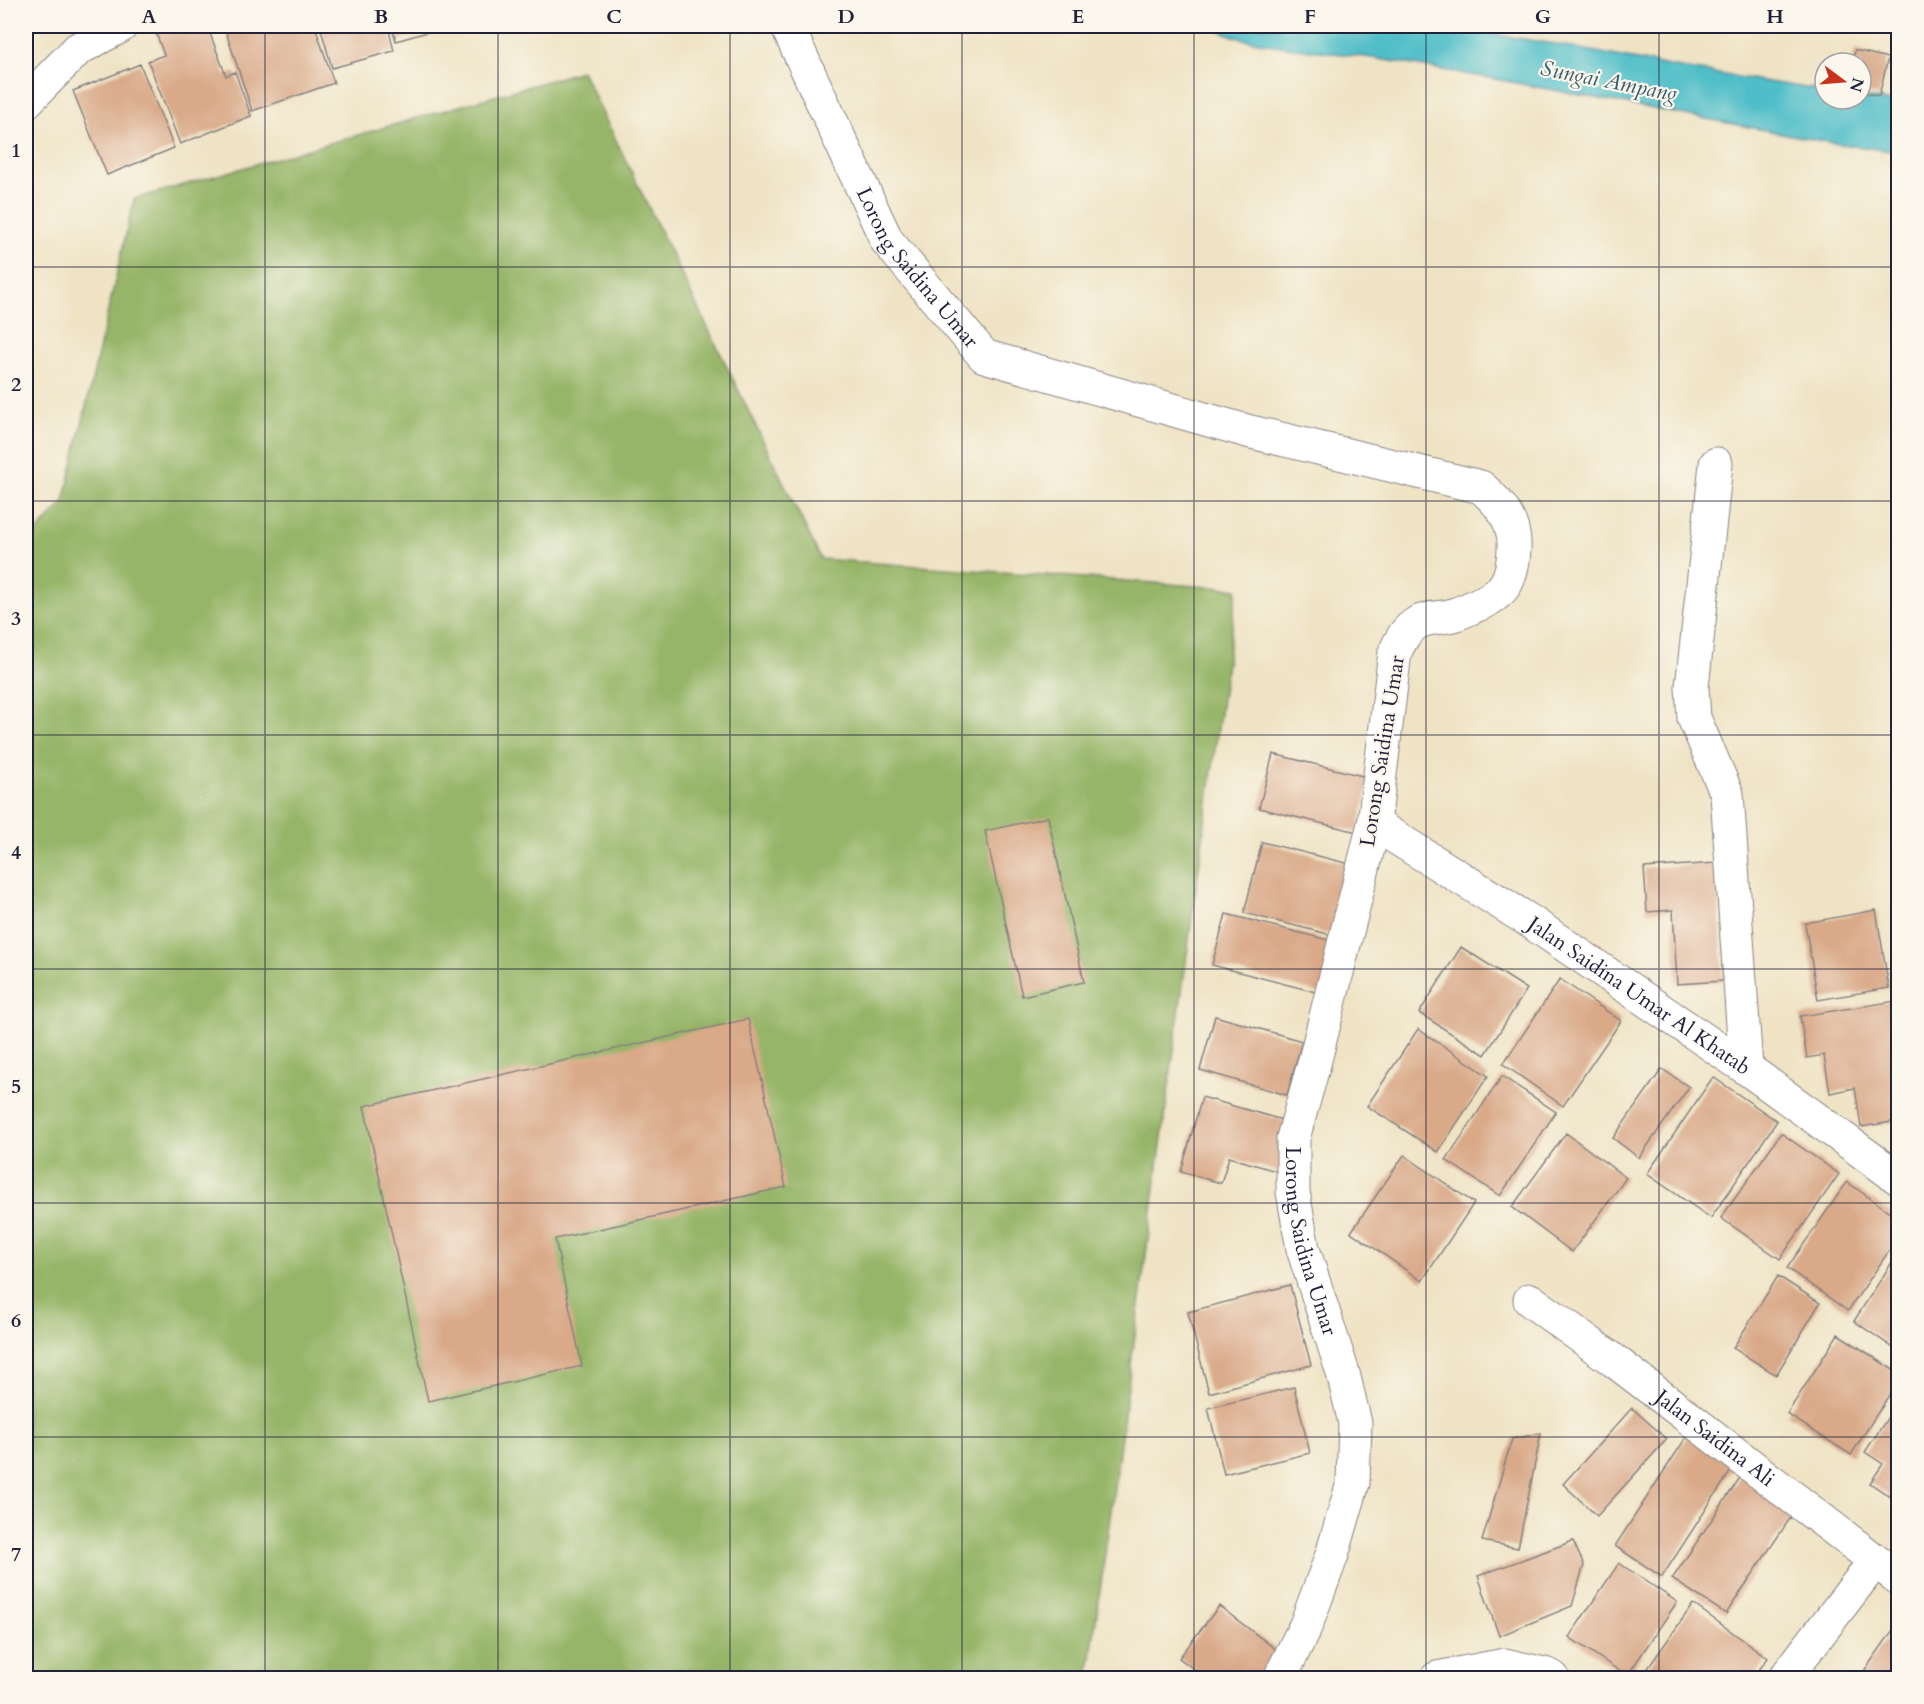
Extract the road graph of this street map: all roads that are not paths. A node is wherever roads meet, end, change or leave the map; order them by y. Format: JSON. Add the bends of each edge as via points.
{"nodes":[{"id":1,"x":121,"y":26,"type":"edge"},
{"id":2,"x":787,"y":26,"type":"edge"},
{"id":3,"x":26,"y":102,"type":"edge"},
{"id":4,"x":1716,"y":464,"type":"dead end"},
{"id":5,"x":1374,"y":824,"type":"junction"},
{"id":6,"x":1746,"y":1068,"type":"junction"},
{"id":7,"x":1899,"y":1178,"type":"edge"},
{"id":8,"x":1530,"y":1300,"type":"dead end"},
{"id":9,"x":1887,"y":1570,"type":"edge"},
{"id":10,"x":1280,"y":1678,"type":"edge"},
{"id":11,"x":1437,"y":1678,"type":"edge"},
{"id":12,"x":1553,"y":1678,"type":"edge"},
{"id":13,"x":1785,"y":1678,"type":"edge"}],
"edges":[{"from":1,"to":3,"type":"street","via":[[78,49]]},
{"from":2,"to":5,"type":"street","name":"Lorong Saidina Umar","via":[[887,241],[984,356],[1247,431],[1481,487],[1495,498],[1511,525],[1512,571],[1500,592],[1482,603],[1453,615],[1419,622],[1404,634],[1390,676]]},
{"from":4,"to":6,"type":"street","via":[[1693,708],[1727,794]]},
{"from":5,"to":6,"type":"street","name":"Jalan Saidina Umar Al Khatab","via":[[1528,920]]},
{"from":5,"to":10,"type":"street","name":"Lorong Saidina Umar","via":[[1293,1138],[1293,1191],[1304,1250],[1355,1423],[1353,1483],[1329,1565],[1306,1626]]},
{"from":6,"to":7,"type":"street","name":"Jalan Saidina Umar Al Khatab"},
{"from":8,"to":9,"type":"street","name":"Jalan Saidina Ali"},
{"from":9,"to":13,"type":"street"},
{"from":11,"to":12,"type":"street","via":[[1505,1665]]}]}
